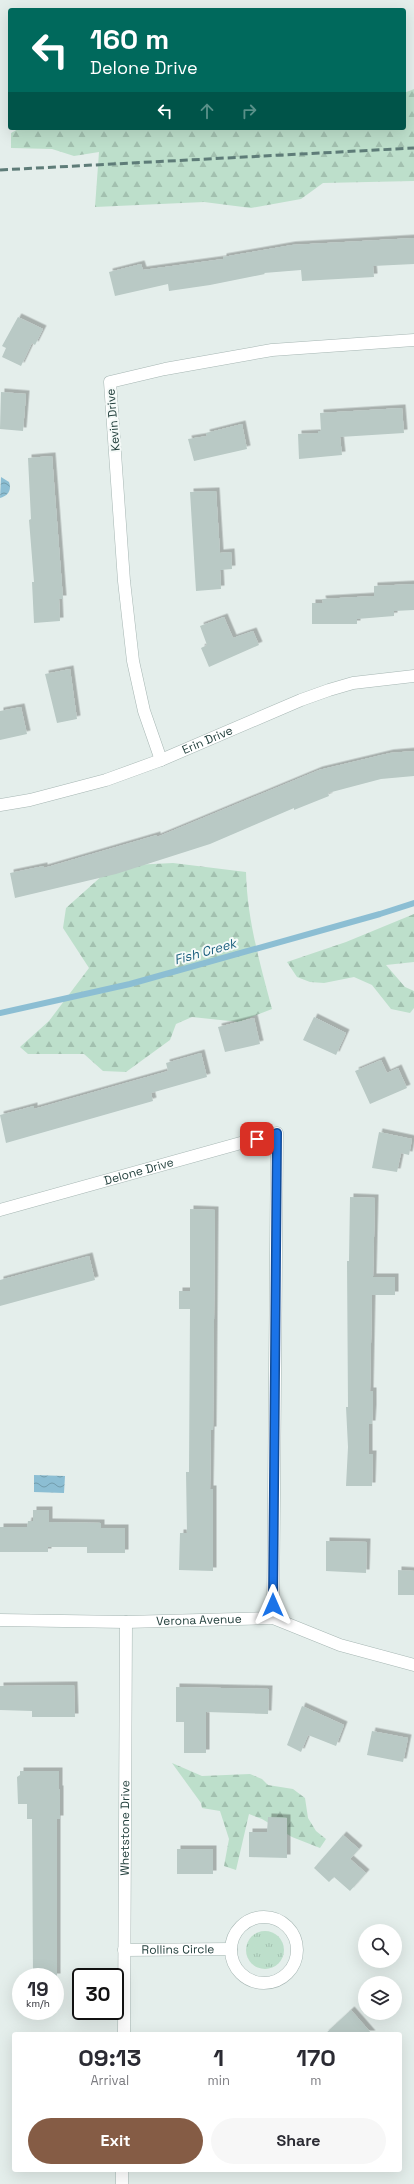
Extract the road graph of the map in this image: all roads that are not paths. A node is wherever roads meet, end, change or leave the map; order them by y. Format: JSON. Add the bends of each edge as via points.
{"nodes":[{"id":1,"x":414,"y":340,"type":"edge"},
{"id":2,"x":414,"y":676,"type":"edge"},
{"id":3,"x":161,"y":760,"type":"junction"},
{"id":4,"x":0,"y":805,"type":"edge"},
{"id":5,"x":0,"y":1210,"type":"edge"},
{"id":6,"x":273,"y":1618,"type":"junction"},
{"id":7,"x":0,"y":1620,"type":"edge"},
{"id":8,"x":126,"y":1622,"type":"junction"},
{"id":9,"x":414,"y":1665,"type":"edge"},
{"id":10,"x":231,"y":1949,"type":"junction"},
{"id":11,"x":124,"y":1950,"type":"junction"},
{"id":12,"x":124,"y":2032,"type":"edge"},
{"id":13,"x":122,"y":2172,"type":"edge"},
{"id":14,"x":122,"y":2184,"type":"edge"}],
"edges":[{"from":1,"to":3,"type":"street","name":"Kevin Drive","via":[[272,350],[165,369],[110,382],[124,581],[133,661],[144,711]]},
{"from":2,"to":3,"type":"street","name":"Erin Drive","via":[[353,683],[329,690]]},
{"from":3,"to":4,"type":"street","name":"Erin Drive","via":[[106,780],[30,800]]},
{"from":5,"to":6,"type":"street","name":"Delone Drive","via":[[277,1133]]},
{"from":6,"to":8,"type":"street","name":"Verona Avenue"},
{"from":6,"to":9,"type":"street","name":"Verona Avenue","via":[[340,1645]]},
{"from":7,"to":8,"type":"street","name":"Verona Avenue"},
{"from":8,"to":11,"type":"street","name":"Whetstone Drive"},
{"from":10,"to":10,"type":"street","name":"Rollins Circle","via":[[233,1938],[239,1928],[259,1917],[270,1917],[289,1929],[295,1939],[297,1950],[295,1961],[288,1972],[273,1982],[262,1984],[252,1982],[243,1976],[232,1959]]},
{"from":10,"to":11,"type":"street","name":"Rollins Circle"},
{"from":11,"to":12,"type":"street","name":"Whetstone Drive"},
{"from":13,"to":14,"type":"street"}]}
